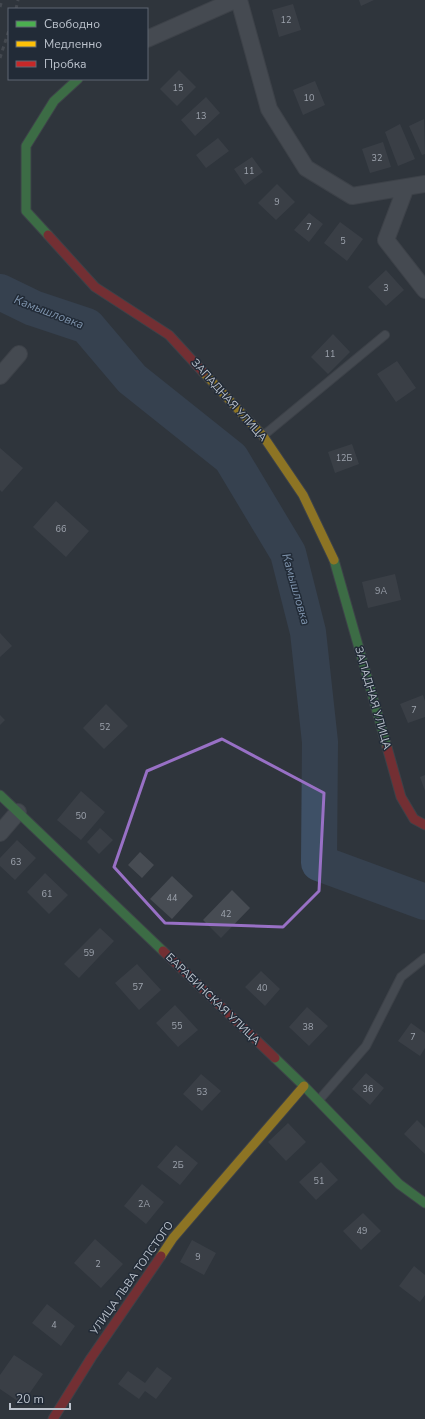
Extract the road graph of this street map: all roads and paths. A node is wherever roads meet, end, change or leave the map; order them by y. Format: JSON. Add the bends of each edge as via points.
{"nodes":[{"id":1,"x":235,"y":0,"type":"edge"},
{"id":2,"x":239,"y":0,"type":"edge"},
{"id":3,"x":148,"y":39,"type":"edge"},
{"id":4,"x":77,"y":80,"type":"edge"},
{"id":5,"x":425,"y":184,"type":"edge"},
{"id":6,"x":406,"y":187,"type":"junction"},
{"id":7,"x":425,"y":290,"type":"edge"},
{"id":8,"x":385,"y":335,"type":"dead end"},
{"id":9,"x":19,"y":354,"type":"dead end"},
{"id":10,"x":0,"y":376,"type":"edge"},
{"id":11,"x":263,"y":436,"type":"junction"},
{"id":12,"x":0,"y":795,"type":"edge"},
{"id":13,"x":18,"y":812,"type":"junction"},
{"id":14,"x":425,"y":824,"type":"edge"},
{"id":15,"x":0,"y":833,"type":"edge"},
{"id":16,"x":425,"y":958,"type":"edge"},
{"id":17,"x":304,"y":1086,"type":"junction"},
{"id":18,"x":318,"y":1101,"type":"junction"},
{"id":19,"x":425,"y":1203,"type":"edge"},
{"id":20,"x":53,"y":1419,"type":"edge"}],
"edges":[{"from":1,"to":3,"type":"street"},
{"from":2,"to":6,"type":"street","via":[[269,109],[306,168],[352,196]]},
{"from":4,"to":11,"type":"street","name":"ЗАПАДНАЯ УЛИЦА","via":[[54,101],[26,146],[26,211],[95,287],[169,335]]},
{"from":5,"to":6,"type":"street"},
{"from":6,"to":7,"type":"street","via":[[386,240]]},
{"from":8,"to":11,"type":"lane"},
{"from":9,"to":10,"type":"street"},
{"from":11,"to":14,"type":"street","name":"ЗАПАДНАЯ УЛИЦА","via":[[303,495],[333,555],[401,797],[414,819]]},
{"from":12,"to":13,"type":"street","name":"БАРАБИНСКАЯ УЛИЦА"},
{"from":13,"to":15,"type":"street"},
{"from":13,"to":17,"type":"street","name":"БАРАБИНСКАЯ УЛИЦА"},
{"from":16,"to":18,"type":"lane","via":[[401,977],[366,1046]]},
{"from":17,"to":18,"type":"street","name":"БАРАБИНСКАЯ УЛИЦА"},
{"from":17,"to":20,"type":"street","name":"УЛИЦА ЛЬВА ТОЛСТОГО","via":[[173,1238],[91,1358]]},
{"from":18,"to":19,"type":"street","name":"БАРАБИНСКАЯ УЛИЦА","via":[[399,1184]]}]}
